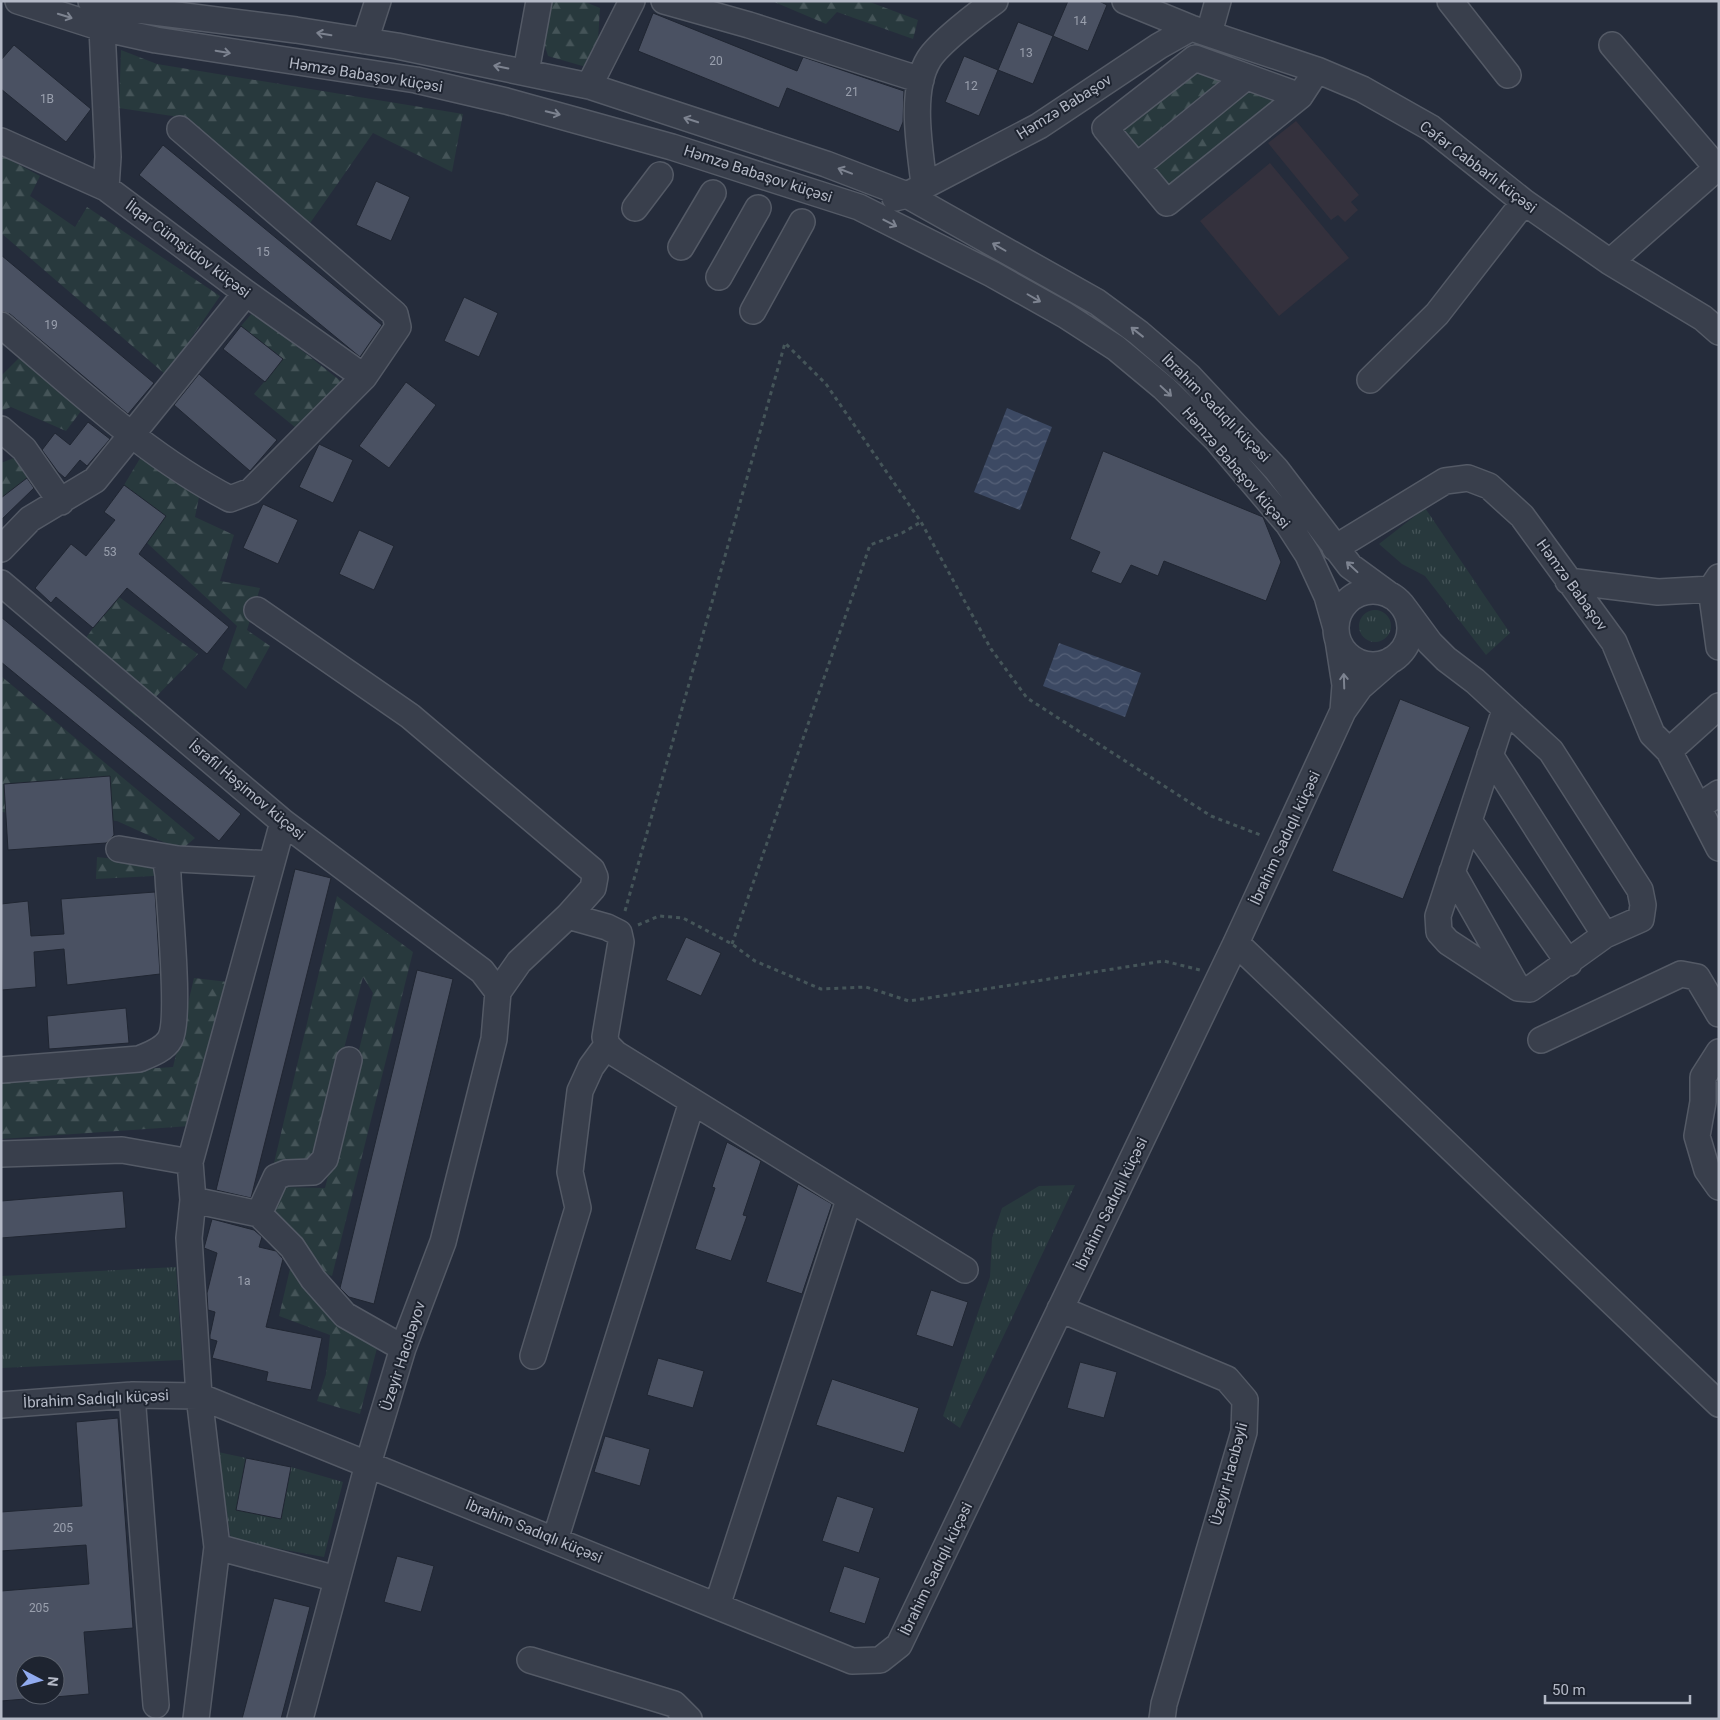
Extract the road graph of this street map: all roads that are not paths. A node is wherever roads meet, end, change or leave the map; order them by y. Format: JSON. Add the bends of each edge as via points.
{"nodes":[{"id":1,"x":18,"y":1,"type":"edge"},
{"id":2,"x":91,"y":1,"type":"edge"},
{"id":3,"x":378,"y":1,"type":"edge"},
{"id":4,"x":539,"y":1,"type":"edge"},
{"id":5,"x":632,"y":1,"type":"edge"},
{"id":6,"x":664,"y":1,"type":"edge"},
{"id":7,"x":995,"y":1,"type":"edge"},
{"id":8,"x":1124,"y":1,"type":"edge"},
{"id":9,"x":1218,"y":1,"type":"edge"},
{"id":10,"x":1450,"y":1,"type":"edge"},
{"id":11,"x":220,"y":10,"type":"edge"},
{"id":12,"x":102,"y":28,"type":"junction"},
{"id":13,"x":1200,"y":30,"type":"junction"},
{"id":14,"x":366,"y":41,"type":"junction"},
{"id":15,"x":1612,"y":45,"type":"dead end"},
{"id":16,"x":1317,"y":70,"type":"junction"},
{"id":17,"x":526,"y":72,"type":"junction"},
{"id":18,"x":1508,"y":75,"type":"dead end"},
{"id":19,"x":1246,"y":77,"type":"junction"},
{"id":20,"x":921,"y":80,"type":"junction"},
{"id":21,"x":590,"y":86,"type":"junction"},
{"id":22,"x":1300,"y":96,"type":"junction"},
{"id":23,"x":180,"y":129,"type":"dead end"},
{"id":24,"x":1,"y":141,"type":"edge"},
{"id":25,"x":1137,"y":166,"type":"junction"},
{"id":26,"x":660,"y":176,"type":"dead end"},
{"id":27,"x":106,"y":188,"type":"junction"},
{"id":28,"x":916,"y":189,"type":"junction"},
{"id":29,"x":713,"y":193,"type":"dead end"},
{"id":30,"x":1524,"y":202,"type":"junction"},
{"id":31,"x":859,"y":207,"type":"junction"},
{"id":32,"x":635,"y":208,"type":"dead end"},
{"id":33,"x":758,"y":208,"type":"dead end"},
{"id":34,"x":802,"y":222,"type":"dead end"},
{"id":35,"x":681,"y":247,"type":"dead end"},
{"id":36,"x":1610,"y":262,"type":"junction"},
{"id":37,"x":719,"y":277,"type":"dead end"},
{"id":38,"x":246,"y":292,"type":"junction"},
{"id":39,"x":753,"y":311,"type":"dead end"},
{"id":40,"x":1,"y":325,"type":"edge"},
{"id":41,"x":1719,"y":332,"type":"edge"},
{"id":42,"x":364,"y":377,"type":"junction"},
{"id":43,"x":1370,"y":380,"type":"dead end"},
{"id":44,"x":1,"y":429,"type":"edge"},
{"id":45,"x":131,"y":435,"type":"junction"},
{"id":46,"x":61,"y":502,"type":"junction"},
{"id":47,"x":1335,"y":548,"type":"junction"},
{"id":48,"x":1,"y":549,"type":"edge"},
{"id":49,"x":1568,"y":581,"type":"junction"},
{"id":50,"x":1,"y":583,"type":"edge"},
{"id":51,"x":1715,"y":583,"type":"edge"},
{"id":52,"x":1398,"y":602,"type":"junction"},
{"id":53,"x":257,"y":610,"type":"dead end"},
{"id":54,"x":1337,"y":633,"type":"junction"},
{"id":55,"x":1719,"y":647,"type":"edge"},
{"id":56,"x":1446,"y":659,"type":"junction"},
{"id":57,"x":1392,"y":660,"type":"junction"},
{"id":58,"x":1719,"y":706,"type":"edge"},
{"id":59,"x":1505,"y":710,"type":"junction"},
{"id":60,"x":1344,"y":711,"type":"junction"},
{"id":61,"x":1669,"y":751,"type":"junction"},
{"id":62,"x":1490,"y":755,"type":"junction"},
{"id":63,"x":1719,"y":793,"type":"edge"},
{"id":64,"x":1698,"y":807,"type":"junction"},
{"id":65,"x":1469,"y":821,"type":"junction"},
{"id":66,"x":283,"y":822,"type":"junction"},
{"id":67,"x":1719,"y":848,"type":"edge"},
{"id":68,"x":119,"y":849,"type":"dead end"},
{"id":69,"x":165,"y":857,"type":"junction"},
{"id":70,"x":271,"y":864,"type":"junction"},
{"id":71,"x":1452,"y":872,"type":"junction"},
{"id":72,"x":568,"y":916,"type":"junction"},
{"id":73,"x":1605,"y":935,"type":"junction"},
{"id":74,"x":1236,"y":943,"type":"junction"},
{"id":75,"x":1569,"y":962,"type":"junction"},
{"id":76,"x":1518,"y":988,"type":"junction"},
{"id":77,"x":498,"y":992,"type":"junction"},
{"id":78,"x":1719,"y":1014,"type":"edge"},
{"id":79,"x":1541,"y":1040,"type":"dead end"},
{"id":80,"x":607,"y":1045,"type":"junction"},
{"id":81,"x":1719,"y":1052,"type":"edge"},
{"id":82,"x":349,"y":1060,"type":"dead end"},
{"id":83,"x":1,"y":1070,"type":"edge"},
{"id":84,"x":692,"y":1102,"type":"junction"},
{"id":85,"x":1,"y":1154,"type":"edge"},
{"id":86,"x":190,"y":1162,"type":"junction"},
{"id":87,"x":1719,"y":1187,"type":"edge"},
{"id":88,"x":193,"y":1200,"type":"junction"},
{"id":89,"x":849,"y":1200,"type":"junction"},
{"id":90,"x":259,"y":1214,"type":"junction"},
{"id":91,"x":965,"y":1270,"type":"dead end"},
{"id":92,"x":1060,"y":1309,"type":"junction"},
{"id":93,"x":403,"y":1348,"type":"junction"},
{"id":94,"x":533,"y":1356,"type":"dead end"},
{"id":95,"x":132,"y":1394,"type":"junction"},
{"id":96,"x":199,"y":1396,"type":"junction"},
{"id":97,"x":1719,"y":1404,"type":"edge"},
{"id":98,"x":1,"y":1405,"type":"edge"},
{"id":99,"x":368,"y":1464,"type":"junction"},
{"id":100,"x":556,"y":1540,"type":"junction"},
{"id":101,"x":217,"y":1547,"type":"junction"},
{"id":102,"x":337,"y":1579,"type":"junction"},
{"id":103,"x":717,"y":1606,"type":"junction"},
{"id":104,"x":530,"y":1660,"type":"dead end"},
{"id":105,"x":156,"y":1705,"type":"dead end"},
{"id":106,"x":196,"y":1719,"type":"edge"},
{"id":107,"x":300,"y":1719,"type":"edge"},
{"id":108,"x":689,"y":1719,"type":"edge"},
{"id":109,"x":1162,"y":1719,"type":"edge"}],
"edges":[{"from":1,"to":12,"type":"street","name":"Həmzə Babaşov küçəsi","one_way":true},
{"from":2,"to":11,"type":"street","name":"Həmzə Babaşov küçəsi","via":[[122,8]]},
{"from":3,"to":14,"type":"street"},
{"from":4,"to":17,"type":"street"},
{"from":5,"to":21,"type":"street"},
{"from":6,"to":20,"type":"street"},
{"from":7,"to":20,"type":"street","via":[[929,59]]},
{"from":8,"to":13,"type":"street","name":"Cəfər Cabbarlı küçəsi"},
{"from":9,"to":13,"type":"street"},
{"from":10,"to":18,"type":"street"},
{"from":14,"to":11,"type":"street","name":"Həmzə Babaşov küçəsi","one_way":true},
{"from":12,"to":27,"type":"street","via":[[108,157]]},
{"from":12,"to":31,"type":"street","name":"Həmzə Babaşov küçəsi","one_way":true,"via":[[243,55],[416,80],[506,101],[672,147]]},
{"from":13,"to":16,"type":"street","name":"Cəfər Cabbarlı küçəsi"},
{"from":13,"to":28,"type":"street","name":"Həmzə Babaşov","via":[[1159,46],[1039,126]]},
{"from":17,"to":14,"type":"street","name":"Həmzə Babaşov küçəsi","one_way":true},
{"from":15,"to":36,"type":"street","via":[[1717,168]]},
{"from":16,"to":22,"type":"street"},
{"from":16,"to":30,"type":"street","name":"Cəfər Cabbarlı küçəsi","via":[[1362,90],[1431,128]]},
{"from":17,"to":21,"type":"street","name":"Həmzə Babaşov küçəsi"},
{"from":19,"to":22,"type":"street"},
{"from":19,"to":25,"type":"street"},
{"from":19,"to":25,"type":"street","via":[[1195,58],[1105,128]]},
{"from":20,"to":28,"type":"street"},
{"from":28,"to":21,"type":"street","name":"Həmzə Babaşov küçəsi","one_way":true,"via":[[826,164]]},
{"from":22,"to":25,"type":"street","via":[[1167,203]]},
{"from":23,"to":42,"type":"street","via":[[394,314],[398,327]]},
{"from":24,"to":27,"type":"street","name":"İlqar Cümşüdov küçəsi"},
{"from":26,"to":32,"type":"street"},
{"from":27,"to":38,"type":"street","name":"İlqar Cümşüdov küçəsi"},
{"from":28,"to":31,"type":"street","name":"Həmzə Babaşov"},
{"from":47,"to":28,"type":"street","name":"İbrahim Sadıqlı küçəsi","one_way":true,"via":[[1276,469],[1189,376],[1139,333],[1097,302]]},
{"from":29,"to":35,"type":"street"},
{"from":30,"to":36,"type":"street","name":"Cəfər Cabbarlı küçəsi"},
{"from":30,"to":43,"type":"street","via":[[1436,314]]},
{"from":31,"to":54,"type":"street","name":"Həmzə Babaşov küçəsi","one_way":true,"via":[[992,274],[1065,316],[1116,348],[1164,388],[1216,439],[1288,524],[1308,555],[1327,596]]},
{"from":33,"to":37,"type":"street"},
{"from":34,"to":39,"type":"street"},
{"from":36,"to":41,"type":"street","name":"Cəfər Cabbarlı küçəsi","via":[[1703,318]]},
{"from":38,"to":42,"type":"street","name":"İlqar Cümşüdov küçəsi"},
{"from":38,"to":45,"type":"street"},
{"from":40,"to":45,"type":"street"},
{"from":42,"to":45,"type":"street","via":[[251,491],[230,499],[208,488]]},
{"from":44,"to":46,"type":"street","via":[[24,449]]},
{"from":45,"to":46,"type":"street","via":[[96,480]]},
{"from":46,"to":48,"type":"street","via":[[30,519]]},
{"from":47,"to":49,"type":"street","name":"Həmzə Babaşov","via":[[1444,481],[1468,478],[1489,486],[1522,516]]},
{"from":52,"to":47,"type":"street","name":"İbrahim Sadıqlı küçəsi","one_way":true,"via":[[1350,566]]},
{"from":49,"to":51,"type":"street","via":[[1658,592]]},
{"from":49,"to":61,"type":"street","name":"Həmzə Babaşov","via":[[1614,642],[1652,734]]},
{"from":50,"to":66,"type":"street","name":"İsrafil Həşimov küçəsi"},
{"from":51,"to":55,"type":"street"},
{"from":52,"to":54,"type":"street","via":[[1373,591],[1355,596],[1341,610]]},
{"from":52,"to":56,"type":"street","name":"İbrahim Sadıqlı küçəsi"},
{"from":52,"to":57,"type":"street","via":[[1408,618],[1409,637],[1400,654]]},
{"from":53,"to":72,"type":"street","via":[[410,716],[592,870],[595,877],[593,888]]},
{"from":54,"to":57,"type":"street","via":[[1342,646],[1355,660],[1373,665]]},
{"from":60,"to":54,"type":"street","name":"Həmzə Babaşov küçəsi","one_way":true,"via":[[1344,670]]},
{"from":56,"to":57,"type":"street","via":[[1423,656]]},
{"from":56,"to":59,"type":"street","name":"İbrahim Sadıqlı küçəsi"},
{"from":57,"to":60,"type":"street","name":"İbrahim Sadıqlı küçəsi","via":[[1360,687]]},
{"from":58,"to":61,"type":"street"},
{"from":59,"to":62,"type":"street"},
{"from":59,"to":73,"type":"street","name":"İbrahim Sadıqlı küçəsi","via":[[1550,751],[1640,890],[1641,919]]},
{"from":60,"to":74,"type":"street","name":"İbrahim Sadıqlı küçəsi"},
{"from":61,"to":64,"type":"street","name":"Həmzə Babaşov"},
{"from":62,"to":65,"type":"street"},
{"from":62,"to":73,"type":"street"},
{"from":63,"to":64,"type":"street"},
{"from":64,"to":67,"type":"street","name":"Həmzə Babaşov"},
{"from":65,"to":71,"type":"street"},
{"from":65,"to":75,"type":"street"},
{"from":66,"to":70,"type":"street"},
{"from":66,"to":77,"type":"street","name":"İsrafil Həşimov küçəsi","via":[[482,971]]},
{"from":68,"to":69,"type":"street"},
{"from":69,"to":70,"type":"street"},
{"from":69,"to":83,"type":"street","via":[[175,1015],[170,1039],[158,1051],[139,1060]]},
{"from":70,"to":86,"type":"street"},
{"from":71,"to":76,"type":"street"},
{"from":71,"to":76,"type":"street","via":[[1438,916],[1439,932],[1448,942]]},
{"from":72,"to":77,"type":"street","via":[[519,962]]},
{"from":72,"to":80,"type":"street","via":[[619,933],[621,942],[605,1037]]},
{"from":73,"to":75,"type":"street"},
{"from":74,"to":92,"type":"street","name":"İbrahim Sadıqlı küçəsi"},
{"from":74,"to":97,"type":"street"},
{"from":75,"to":76,"type":"street","via":[[1530,989]]},
{"from":77,"to":93,"type":"street","name":"Üzeyir Hacıbəyov","via":[[494,1040],[443,1242]]},
{"from":78,"to":79,"type":"street","via":[[1697,978],[1681,974]]},
{"from":80,"to":84,"type":"street"},
{"from":80,"to":94,"type":"street","via":[[591,1067],[580,1092],[570,1172],[578,1208]]},
{"from":81,"to":87,"type":"street","via":[[1704,1077],[1704,1102],[1697,1136],[1707,1170]]},
{"from":82,"to":90,"type":"street","via":[[325,1159],[313,1172],[276,1176]]},
{"from":84,"to":89,"type":"street"},
{"from":84,"to":100,"type":"street"},
{"from":85,"to":86,"type":"street","via":[[122,1150]]},
{"from":86,"to":88,"type":"street"},
{"from":88,"to":90,"type":"street"},
{"from":88,"to":96,"type":"street","via":[[189,1238]]},
{"from":89,"to":91,"type":"street"},
{"from":89,"to":103,"type":"street"},
{"from":90,"to":93,"type":"street","via":[[292,1247],[313,1279],[345,1315]]},
{"from":92,"to":103,"type":"street","name":"İbrahim Sadıqlı küçəsi","via":[[899,1645],[880,1660],[852,1661]]},
{"from":92,"to":109,"type":"street","name":"Üzeyir Hacıbəyli","via":[[1226,1379],[1246,1400],[1244,1432]]},
{"from":93,"to":99,"type":"street","name":"Üzeyir Hacıbəyov"},
{"from":95,"to":96,"type":"street","name":"İbrahim Sadıqlı küçəsi"},
{"from":95,"to":98,"type":"street","name":"İbrahim Sadıqlı küçəsi"},
{"from":95,"to":105,"type":"street"},
{"from":96,"to":99,"type":"street","name":"İbrahim Sadıqlı küçəsi"},
{"from":96,"to":101,"type":"street"},
{"from":99,"to":100,"type":"street","name":"İbrahim Sadıqlı küçəsi"},
{"from":99,"to":102,"type":"street","name":"Üzeyir Hacıbəyov"},
{"from":100,"to":103,"type":"street","name":"İbrahim Sadıqlı küçəsi"},
{"from":101,"to":102,"type":"street"},
{"from":101,"to":106,"type":"street"},
{"from":102,"to":107,"type":"street","name":"Üzeyir Hacıbəyov"},
{"from":104,"to":108,"type":"street","via":[[674,1704]]}]}
